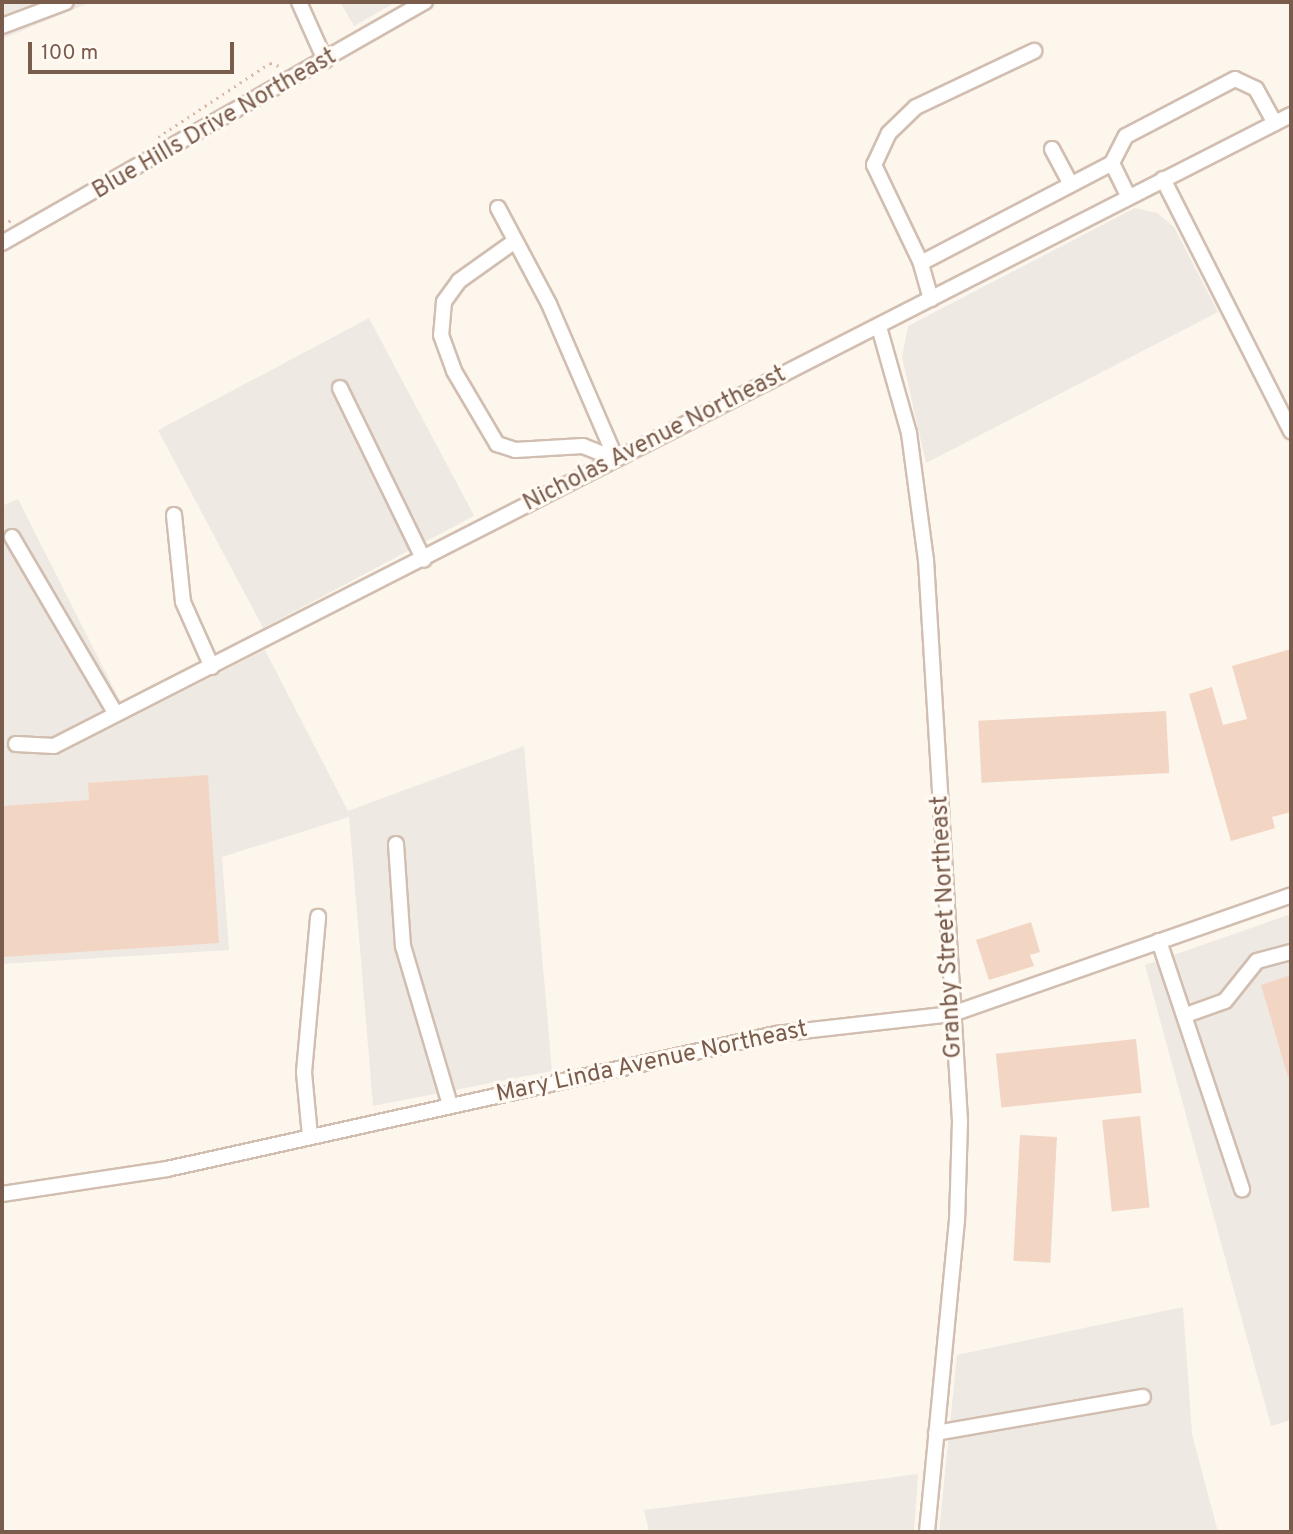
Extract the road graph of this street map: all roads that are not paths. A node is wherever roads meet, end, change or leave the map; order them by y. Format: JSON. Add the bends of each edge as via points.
{"nodes":[{"id":1,"x":65,"y":2,"type":"edge"},
{"id":2,"x":299,"y":2,"type":"edge"},
{"id":3,"x":425,"y":2,"type":"edge"},
{"id":4,"x":2,"y":26,"type":"edge"},
{"id":5,"x":1034,"y":51,"type":"dead end"},
{"id":6,"x":326,"y":60,"type":"junction"},
{"id":7,"x":1291,"y":115,"type":"edge"},
{"id":8,"x":1275,"y":123,"type":"junction"},
{"id":9,"x":1052,"y":149,"type":"dead end"},
{"id":10,"x":1112,"y":163,"type":"junction"},
{"id":11,"x":1163,"y":179,"type":"junction"},
{"id":12,"x":1071,"y":184,"type":"junction"},
{"id":13,"x":1128,"y":196,"type":"junction"},
{"id":14,"x":498,"y":208,"type":"dead end"},
{"id":15,"x":515,"y":242,"type":"junction"},
{"id":16,"x":2,"y":243,"type":"edge"},
{"id":17,"x":921,"y":263,"type":"junction"},
{"id":18,"x":931,"y":299,"type":"junction"},
{"id":19,"x":878,"y":327,"type":"junction"},
{"id":20,"x":340,"y":388,"type":"dead end"},
{"id":21,"x":1291,"y":431,"type":"edge"},
{"id":22,"x":616,"y":459,"type":"junction"},
{"id":23,"x":174,"y":515,"type":"dead end"},
{"id":24,"x":12,"y":537,"type":"dead end"},
{"id":25,"x":424,"y":560,"type":"junction"},
{"id":26,"x":212,"y":667,"type":"junction"},
{"id":27,"x":116,"y":714,"type":"junction"},
{"id":28,"x":16,"y":744,"type":"dead end"},
{"id":29,"x":396,"y":844,"type":"dead end"},
{"id":30,"x":1291,"y":895,"type":"edge"},
{"id":31,"x":318,"y":917,"type":"dead end"},
{"id":32,"x":1159,"y":941,"type":"junction"},
{"id":33,"x":1291,"y":952,"type":"edge"},
{"id":34,"x":953,"y":1014,"type":"junction"},
{"id":35,"x":1186,"y":1014,"type":"junction"},
{"id":36,"x":450,"y":1105,"type":"junction"},
{"id":37,"x":310,"y":1136,"type":"junction"},
{"id":38,"x":1242,"y":1189,"type":"dead end"},
{"id":39,"x":2,"y":1194,"type":"edge"},
{"id":40,"x":1143,"y":1396,"type":"dead end"},
{"id":41,"x":936,"y":1433,"type":"junction"},
{"id":42,"x":927,"y":1532,"type":"edge"}],
"edges":[{"from":1,"to":4,"type":"street"},
{"from":2,"to":6,"type":"street"},
{"from":3,"to":6,"type":"street","name":"Blue Hills Drive Northeast"},
{"from":5,"to":17,"type":"street","via":[[916,107],[889,133],[874,165]]},
{"from":6,"to":16,"type":"street","name":"Blue Hills Drive Northeast"},
{"from":7,"to":8,"type":"street","name":"Nicholas Avenue Northeast"},
{"from":8,"to":10,"type":"street","via":[[1256,89],[1235,79],[1126,135]]},
{"from":8,"to":11,"type":"street","name":"Nicholas Avenue Northeast"},
{"from":9,"to":12,"type":"street"},
{"from":10,"to":12,"type":"street"},
{"from":10,"to":13,"type":"street"},
{"from":11,"to":13,"type":"street","name":"Nicholas Avenue Northeast"},
{"from":11,"to":21,"type":"street"},
{"from":12,"to":17,"type":"street"},
{"from":13,"to":18,"type":"street","name":"Nicholas Avenue Northeast"},
{"from":14,"to":15,"type":"street"},
{"from":15,"to":22,"type":"street"},
{"from":15,"to":22,"type":"street","via":[[459,281],[444,302],[441,335],[454,371],[497,444],[515,450],[583,446]]},
{"from":17,"to":18,"type":"street"},
{"from":18,"to":19,"type":"street","name":"Nicholas Avenue Northeast"},
{"from":19,"to":22,"type":"street","name":"Nicholas Avenue Northeast"},
{"from":19,"to":34,"type":"street","name":"Granby Street Northeast","via":[[909,433],[926,560]]},
{"from":20,"to":25,"type":"street"},
{"from":22,"to":25,"type":"street","name":"Nicholas Avenue Northeast"},
{"from":23,"to":26,"type":"street","via":[[183,602]]},
{"from":24,"to":27,"type":"street"},
{"from":25,"to":26,"type":"street","name":"Nicholas Avenue Northeast"},
{"from":26,"to":27,"type":"street","name":"Nicholas Avenue Northeast"},
{"from":27,"to":28,"type":"street","name":"Nicholas Avenue Northeast","via":[[42,750]]},
{"from":29,"to":36,"type":"street","via":[[403,946]]},
{"from":30,"to":32,"type":"street","name":"Mary Linda Avenue Northeast"},
{"from":31,"to":37,"type":"street","via":[[304,1072]]},
{"from":32,"to":34,"type":"street","name":"Mary Linda Avenue Northeast"},
{"from":32,"to":35,"type":"street"},
{"from":33,"to":35,"type":"street","via":[[1258,961],[1225,1001]]},
{"from":34,"to":36,"type":"street","name":"Mary Linda Avenue Northeast","via":[[776,1034]]},
{"from":34,"to":41,"type":"street","name":"Granby Street Northeast","via":[[960,1171]]},
{"from":35,"to":38,"type":"street"},
{"from":36,"to":37,"type":"street","name":"Mary Linda Avenue Northeast"},
{"from":37,"to":39,"type":"street","name":"Mary Linda Avenue Northeast","via":[[167,1169]]},
{"from":40,"to":41,"type":"street"},
{"from":41,"to":42,"type":"street","name":"Granby Street Northeast"}]}
